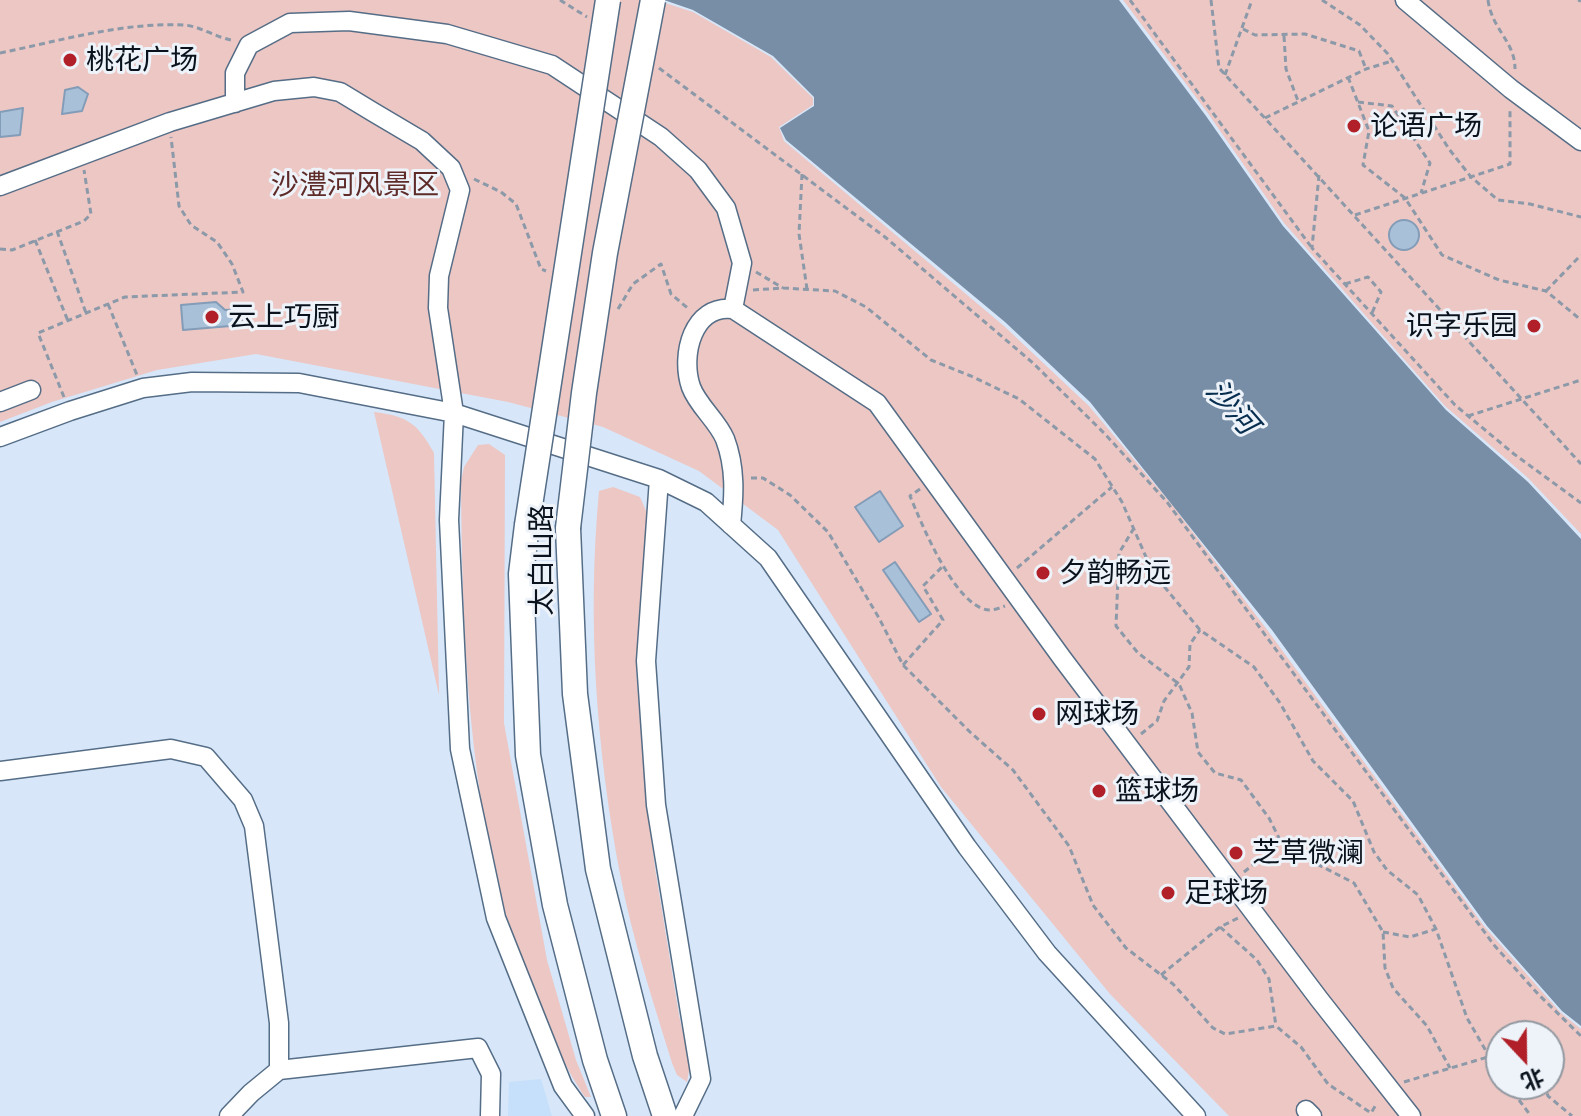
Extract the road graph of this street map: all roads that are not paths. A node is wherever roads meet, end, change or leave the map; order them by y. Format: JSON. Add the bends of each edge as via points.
{"nodes":[{"id":1,"x":608,"y":0,"type":"edge"},
{"id":2,"x":653,"y":0,"type":"edge"},
{"id":3,"x":1405,"y":0,"type":"edge"},
{"id":4,"x":235,"y":103,"type":"junction"},
{"id":5,"x":1581,"y":141,"type":"edge"},
{"id":6,"x":0,"y":186,"type":"edge"},
{"id":7,"x":735,"y":300,"type":"junction"},
{"id":8,"x":31,"y":390,"type":"dead end"},
{"id":9,"x":0,"y":402,"type":"edge"},
{"id":10,"x":454,"y":413,"type":"junction"},
{"id":11,"x":0,"y":437,"type":"edge"},
{"id":12,"x":659,"y":479,"type":"junction"},
{"id":13,"x":731,"y":525,"type":"junction"},
{"id":14,"x":0,"y":771,"type":"edge"},
{"id":15,"x":279,"y":1070,"type":"junction"},
{"id":16,"x":229,"y":1116,"type":"edge"},
{"id":17,"x":490,"y":1116,"type":"edge"},
{"id":18,"x":585,"y":1116,"type":"edge"},
{"id":19,"x":614,"y":1116,"type":"edge"},
{"id":20,"x":665,"y":1116,"type":"edge"},
{"id":21,"x":683,"y":1116,"type":"edge"},
{"id":22,"x":1196,"y":1116,"type":"edge"},
{"id":23,"x":1411,"y":1116,"type":"edge"}],
"edges":[{"from":1,"to":19,"type":"main road","name":"太白山路","bridge":true,"via":[[521,574],[528,755],[555,905]]},
{"from":2,"to":20,"type":"main road","name":"太白山路","bridge":true,"via":[[605,253],[568,528],[575,694],[598,869]]},
{"from":3,"to":5,"type":"street"},
{"from":4,"to":6,"type":"street"},
{"from":4,"to":7,"type":"street","via":[[235,73],[249,45],[290,23],[349,21],[447,34],[552,65],[661,137],[698,170],[726,208],[742,263]]},
{"from":4,"to":10,"type":"street","via":[[274,91],[314,87],[340,92],[422,141],[451,168],[460,190],[439,276],[438,308]]},
{"from":7,"to":13,"type":"street","via":[[709,312],[694,329],[687,360],[691,387],[724,438],[735,480]]},
{"from":7,"to":23,"type":"street","via":[[877,403],[1128,745]]},
{"from":8,"to":9,"type":"street"},
{"from":10,"to":11,"type":"street","via":[[299,383],[192,382],[143,388]]},
{"from":10,"to":12,"type":"street"},
{"from":10,"to":18,"type":"street","via":[[449,520],[460,749],[496,918],[563,1086]]},
{"from":12,"to":13,"type":"street","via":[[706,502]]},
{"from":12,"to":21,"type":"street","via":[[646,661],[656,805],[701,1079]]},
{"from":13,"to":22,"type":"street","via":[[768,558],[967,847],[1047,953]]},
{"from":14,"to":15,"type":"street","via":[[171,749],[206,757],[243,800],[254,826],[279,1023]]},
{"from":15,"to":16,"type":"street"},
{"from":15,"to":17,"type":"street","via":[[478,1048],[491,1074]]}]}
